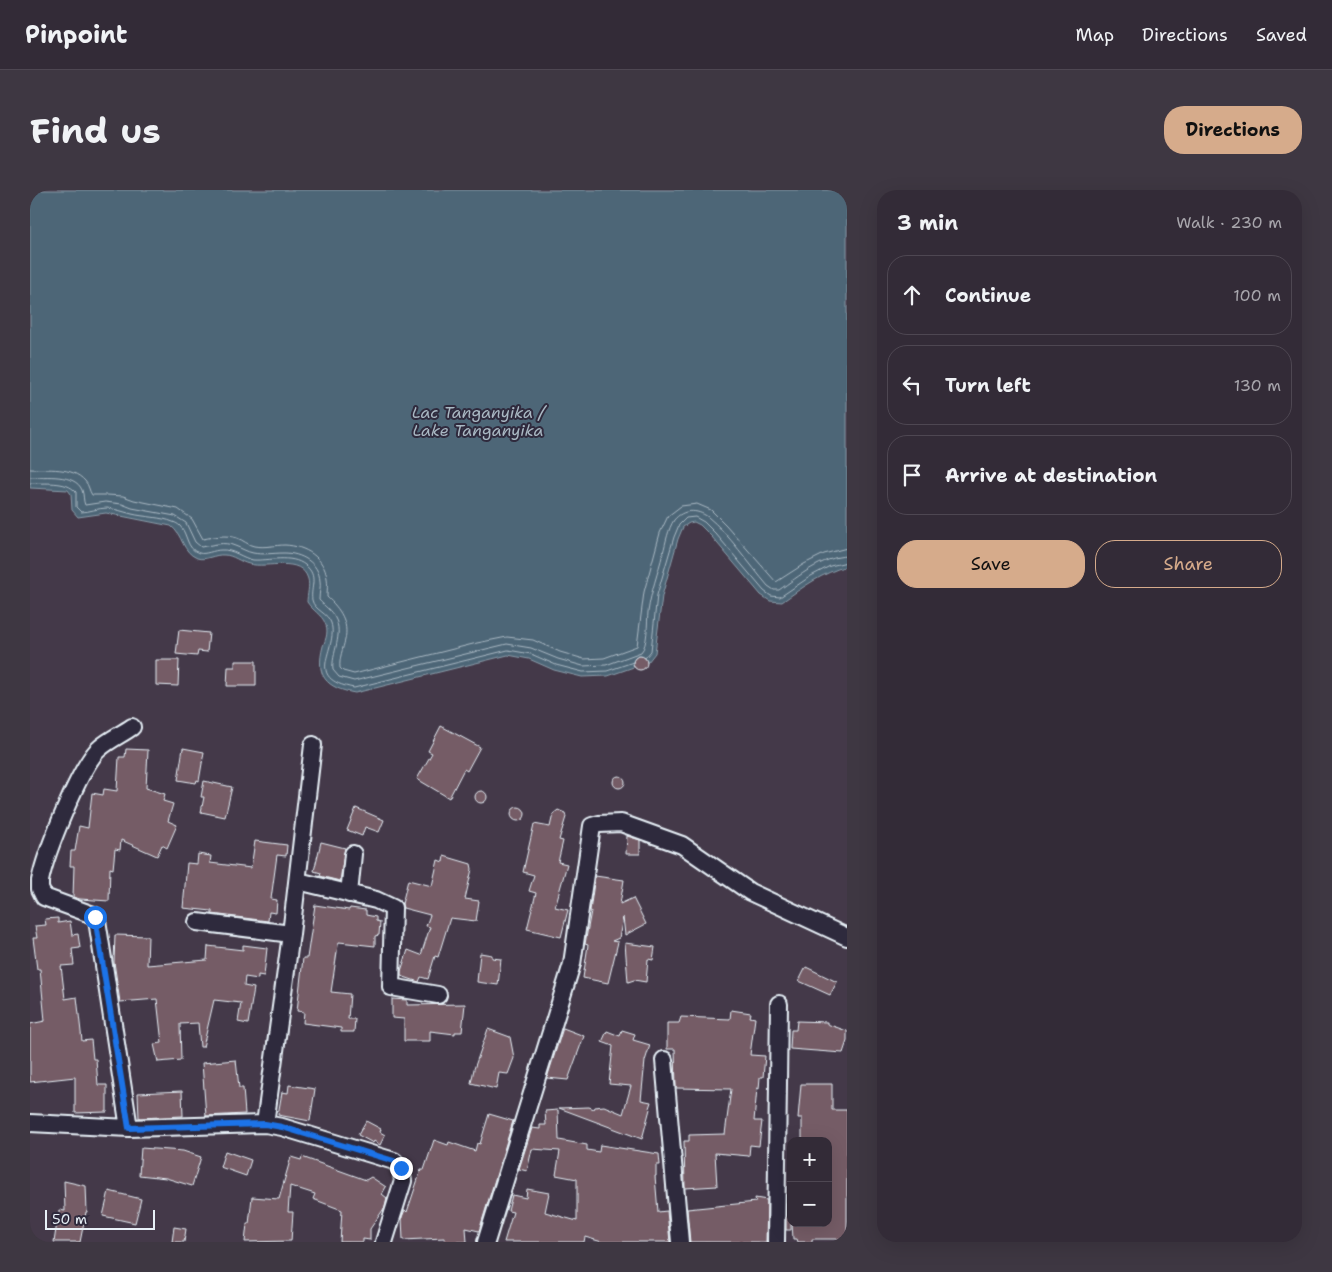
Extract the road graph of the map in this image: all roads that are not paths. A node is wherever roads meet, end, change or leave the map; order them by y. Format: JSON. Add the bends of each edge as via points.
{"nodes":[{"id":1,"x":132,"y":727,"type":"dead end"},
{"id":2,"x":313,"y":745,"type":"dead end"},
{"id":3,"x":354,"y":854,"type":"dead end"},
{"id":4,"x":298,"y":881,"type":"junction"},
{"id":5,"x":349,"y":894,"type":"junction"},
{"id":6,"x":197,"y":922,"type":"dead end"},
{"id":7,"x":291,"y":934,"type":"junction"},
{"id":8,"x":847,"y":937,"type":"edge"},
{"id":9,"x":438,"y":995,"type":"dead end"},
{"id":10,"x":779,"y":1004,"type":"dead end"},
{"id":11,"x":664,"y":1060,"type":"dead end"},
{"id":12,"x":30,"y":1123,"type":"edge"},
{"id":13,"x":265,"y":1124,"type":"junction"},
{"id":14,"x":129,"y":1128,"type":"junction"},
{"id":15,"x":384,"y":1242,"type":"edge"},
{"id":16,"x":486,"y":1242,"type":"edge"},
{"id":17,"x":680,"y":1242,"type":"edge"},
{"id":18,"x":776,"y":1242,"type":"edge"}],
"edges":[{"from":1,"to":14,"type":"street","via":[[99,748],[88,762],[60,824],[40,881],[44,897],[93,914],[97,920]]},
{"from":2,"to":4,"type":"street"},
{"from":3,"to":5,"type":"street"},
{"from":4,"to":5,"type":"street"},
{"from":4,"to":7,"type":"street"},
{"from":5,"to":9,"type":"street","via":[[376,900],[392,908],[391,987]]},
{"from":6,"to":7,"type":"street"},
{"from":7,"to":13,"type":"street"},
{"from":8,"to":16,"type":"street","via":[[750,892],[682,845],[622,823],[592,826],[572,964]]},
{"from":10,"to":18,"type":"street"},
{"from":11,"to":17,"type":"street"},
{"from":12,"to":14,"type":"street"},
{"from":13,"to":14,"type":"street"},
{"from":13,"to":15,"type":"street","via":[[399,1165],[403,1181]]}]}
